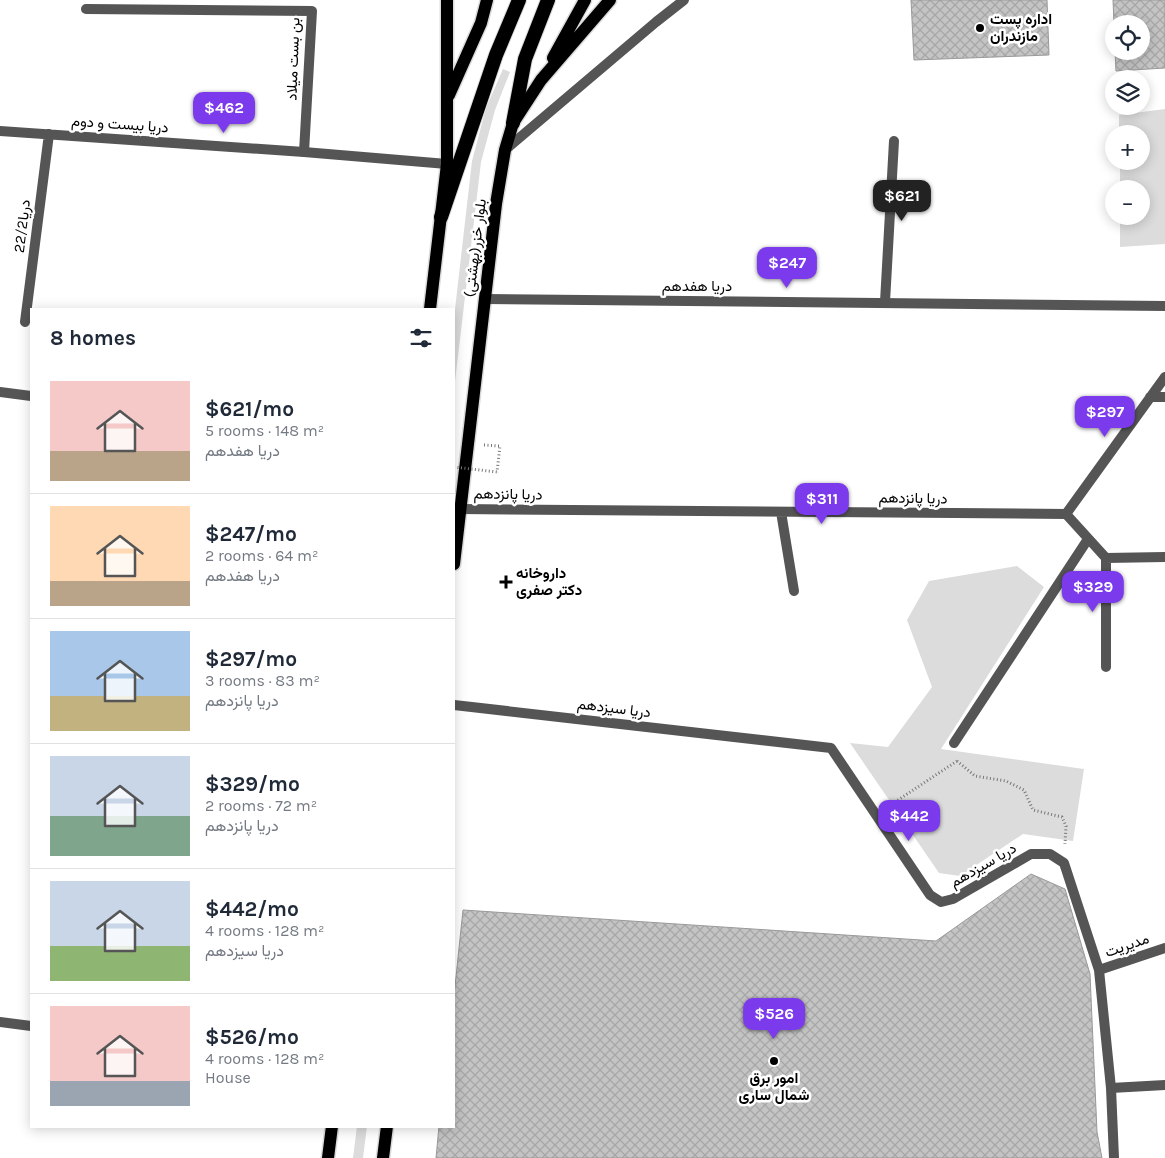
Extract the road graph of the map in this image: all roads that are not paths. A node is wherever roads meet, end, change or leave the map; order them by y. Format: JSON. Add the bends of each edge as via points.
{"nodes":[{"id":1,"x":447,"y":0,"type":"edge"},
{"id":2,"x":487,"y":0,"type":"edge"},
{"id":3,"x":519,"y":0,"type":"edge"},
{"id":4,"x":548,"y":0,"type":"edge"},
{"id":5,"x":585,"y":0,"type":"edge"},
{"id":6,"x":610,"y":0,"type":"edge"},
{"id":7,"x":684,"y":0,"type":"edge"},
{"id":8,"x":86,"y":9,"type":"dead end"},
{"id":9,"x":541,"y":80,"type":"junction"},
{"id":10,"x":447,"y":99,"type":"junction"},
{"id":11,"x":513,"y":123,"type":"junction"},
{"id":12,"x":0,"y":131,"type":"edge"},
{"id":13,"x":49,"y":134,"type":"junction"},
{"id":14,"x":894,"y":141,"type":"dead end"},
{"id":15,"x":505,"y":150,"type":"junction"},
{"id":16,"x":304,"y":152,"type":"junction"},
{"id":17,"x":447,"y":164,"type":"junction"},
{"id":18,"x":440,"y":217,"type":"junction"},
{"id":19,"x":485,"y":299,"type":"junction"},
{"id":20,"x":885,"y":302,"type":"junction"},
{"id":21,"x":1165,"y":306,"type":"edge"},
{"id":22,"x":430,"y":308,"type":"edge"},
{"id":23,"x":26,"y":322,"type":"dead end"},
{"id":24,"x":1165,"y":377,"type":"edge"},
{"id":25,"x":0,"y":392,"type":"edge"},
{"id":26,"x":30,"y":396,"type":"edge"},
{"id":27,"x":1150,"y":397,"type":"junction"},
{"id":28,"x":1165,"y":397,"type":"edge"},
{"id":29,"x":460,"y":509,"type":"junction"},
{"id":30,"x":781,"y":512,"type":"junction"},
{"id":31,"x":1066,"y":514,"type":"junction"},
{"id":32,"x":1088,"y":539,"type":"junction"},
{"id":33,"x":455,"y":555,"type":"edge"},
{"id":34,"x":1165,"y":557,"type":"edge"},
{"id":35,"x":1106,"y":558,"type":"junction"},
{"id":36,"x":794,"y":591,"type":"dead end"},
{"id":37,"x":1106,"y":667,"type":"dead end"},
{"id":38,"x":455,"y":705,"type":"edge"},
{"id":39,"x":954,"y":743,"type":"road end"},
{"id":40,"x":1165,"y":948,"type":"edge"},
{"id":41,"x":1099,"y":970,"type":"junction"},
{"id":42,"x":0,"y":1022,"type":"edge"},
{"id":43,"x":30,"y":1026,"type":"edge"},
{"id":44,"x":1165,"y":1085,"type":"edge"},
{"id":45,"x":1111,"y":1088,"type":"junction"},
{"id":46,"x":332,"y":1128,"type":"edge"},
{"id":47,"x":387,"y":1128,"type":"edge"},
{"id":48,"x":328,"y":1158,"type":"edge"},
{"id":49,"x":383,"y":1158,"type":"edge"},
{"id":50,"x":1114,"y":1158,"type":"edge"}],
"edges":[{"from":1,"to":10,"type":"main road"},
{"from":2,"to":10,"type":"main road","via":[[481,24]]},
{"from":3,"to":18,"type":"highway"},
{"from":4,"to":11,"type":"highway","via":[[525,59]]},
{"from":5,"to":9,"type":"main road"},
{"from":6,"to":9,"type":"main road","name":"بلوار خزر(بهشتی)"},
{"from":7,"to":15,"type":"street"},
{"from":8,"to":16,"type":"street","name":"بن بست میلاد","via":[[312,11]]},
{"from":9,"to":11,"type":"main road","name":"بلوار خزر(بهشتی)"},
{"from":10,"to":17,"type":"main road"},
{"from":11,"to":15,"type":"main road","name":"بلوار خزر(بهشتی)"},
{"from":12,"to":13,"type":"street","name":"دریا بیست و دوم"},
{"from":13,"to":16,"type":"street","name":"دریا بیست و دوم"},
{"from":13,"to":23,"type":"street","name":"دریا22/2"},
{"from":14,"to":20,"type":"street"},
{"from":15,"to":19,"type":"main road","name":"بلوار خزر(بهشتی)"},
{"from":16,"to":17,"type":"street","name":"دریا بیست و دوم"},
{"from":17,"to":18,"type":"main road"},
{"from":18,"to":22,"type":"main road"},
{"from":19,"to":20,"type":"street","name":"دریا هفدهم"},
{"from":19,"to":29,"type":"main road","name":"بلوار خزر(بهشتی)"},
{"from":20,"to":21,"type":"street","name":"دریا هفدهم"},
{"from":24,"to":27,"type":"street"},
{"from":25,"to":26,"type":"street"},
{"from":27,"to":28,"type":"street"},
{"from":27,"to":31,"type":"street"},
{"from":29,"to":30,"type":"street","name":"دریا پانزدهم"},
{"from":29,"to":33,"type":"main road","name":"بلوار خزر(بهشتی)"},
{"from":30,"to":31,"type":"street","name":"دریا پانزدهم"},
{"from":30,"to":36,"type":"street"},
{"from":31,"to":32,"type":"street"},
{"from":32,"to":35,"type":"street"},
{"from":32,"to":39,"type":"street"},
{"from":34,"to":35,"type":"street"},
{"from":35,"to":37,"type":"street"},
{"from":38,"to":41,"type":"street","name":"دریا سیزدهم","via":[[831,748],[930,896],[941,902],[953,899],[1031,854],[1050,854],[1064,863]]},
{"from":40,"to":41,"type":"street","name":"مدیریت"},
{"from":41,"to":45,"type":"street"},
{"from":42,"to":43,"type":"street"},
{"from":44,"to":45,"type":"street"},
{"from":45,"to":50,"type":"street"},
{"from":46,"to":48,"type":"main road"},
{"from":47,"to":49,"type":"main road"}]}
